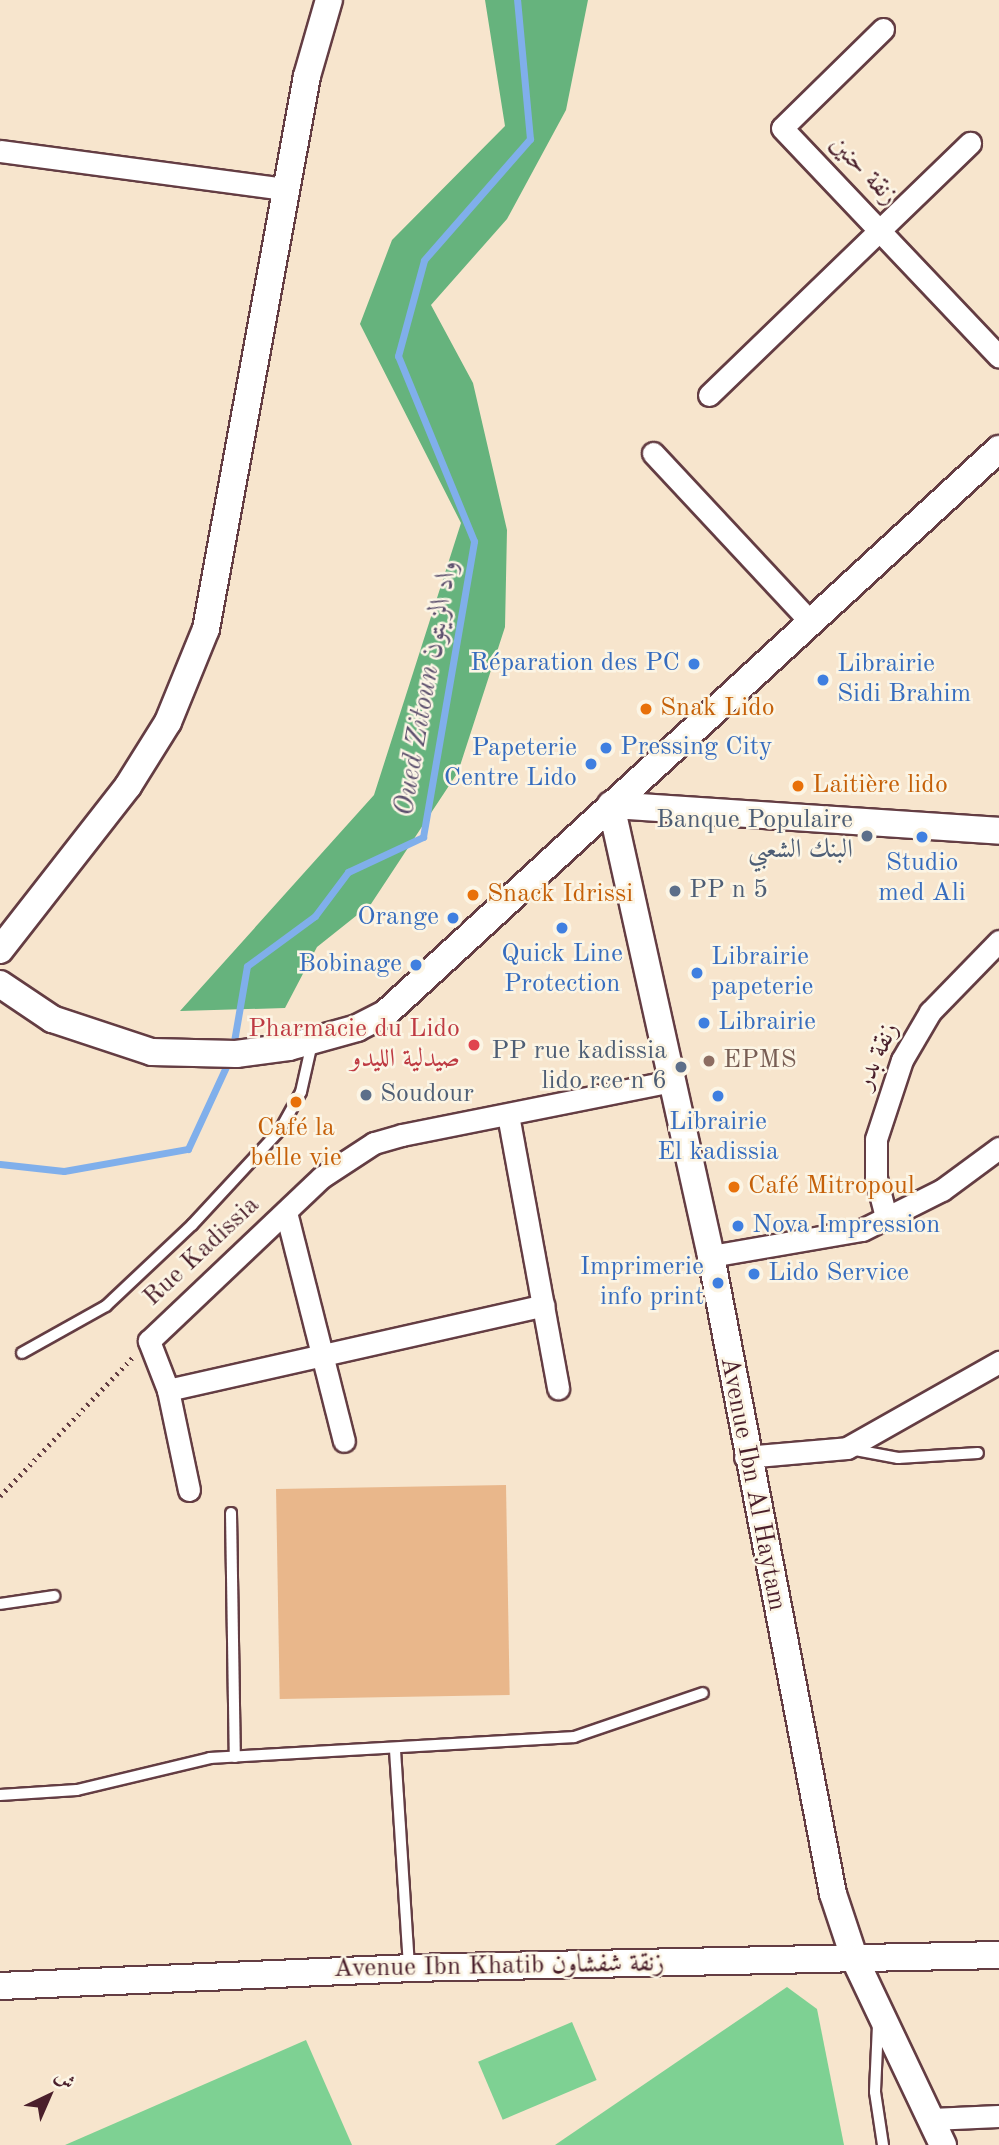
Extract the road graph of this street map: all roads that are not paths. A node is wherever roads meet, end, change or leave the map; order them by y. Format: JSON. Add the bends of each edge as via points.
{"nodes":[{"id":1,"x":329,"y":0,"type":"edge"},
{"id":2,"x":883,"y":29,"type":"dead end"},
{"id":3,"x":970,"y":143,"type":"dead end"},
{"id":4,"x":0,"y":151,"type":"edge"},
{"id":5,"x":285,"y":189,"type":"junction"},
{"id":6,"x":880,"y":229,"type":"junction"},
{"id":7,"x":999,"y":358,"type":"edge"},
{"id":8,"x":709,"y":395,"type":"dead end"},
{"id":9,"x":999,"y":449,"type":"edge"},
{"id":10,"x":653,"y":453,"type":"dead end"},
{"id":11,"x":809,"y":621,"type":"junction"},
{"id":12,"x":611,"y":805,"type":"junction"},
{"id":13,"x":999,"y":831,"type":"edge"},
{"id":14,"x":999,"y":942,"type":"edge"},
{"id":15,"x":0,"y":950,"type":"edge"},
{"id":16,"x":0,"y":984,"type":"edge"},
{"id":17,"x":301,"y":1045,"type":"junction"},
{"id":18,"x":672,"y":1080,"type":"junction"},
{"id":19,"x":508,"y":1115,"type":"junction"},
{"id":20,"x":999,"y":1149,"type":"edge"},
{"id":21,"x":286,"y":1212,"type":"junction"},
{"id":22,"x":887,"y":1221,"type":"junction"},
{"id":23,"x":711,"y":1256,"type":"junction"},
{"id":24,"x":544,"y":1305,"type":"junction"},
{"id":25,"x":325,"y":1350,"type":"junction"},
{"id":26,"x":22,"y":1353,"type":"dead end"},
{"id":27,"x":999,"y":1362,"type":"edge"},
{"id":28,"x":558,"y":1388,"type":"dead end"},
{"id":29,"x":168,"y":1390,"type":"junction"},
{"id":30,"x":344,"y":1441,"type":"dead end"},
{"id":31,"x":847,"y":1448,"type":"junction"},
{"id":32,"x":978,"y":1453,"type":"dead end"},
{"id":33,"x":745,"y":1457,"type":"junction"},
{"id":34,"x":189,"y":1490,"type":"dead end"},
{"id":35,"x":231,"y":1513,"type":"dead end"},
{"id":36,"x":54,"y":1596,"type":"dead end"},
{"id":37,"x":0,"y":1604,"type":"edge"},
{"id":38,"x":703,"y":1693,"type":"dead end"},
{"id":39,"x":395,"y":1750,"type":"junction"},
{"id":40,"x":235,"y":1756,"type":"junction"},
{"id":41,"x":0,"y":1796,"type":"edge"},
{"id":42,"x":999,"y":1955,"type":"edge"},
{"id":43,"x":855,"y":1960,"type":"junction"},
{"id":44,"x":409,"y":1968,"type":"junction"},
{"id":45,"x":0,"y":1986,"type":"edge"},
{"id":46,"x":878,"y":2011,"type":"junction"},
{"id":47,"x":999,"y":2116,"type":"edge"},
{"id":48,"x":931,"y":2119,"type":"junction"},
{"id":49,"x":883,"y":2145,"type":"edge"},
{"id":50,"x":943,"y":2145,"type":"edge"}],
"edges":[{"from":1,"to":5,"type":"street"},
{"from":2,"to":6,"type":"street","name":"زنقة حنين","via":[[782,128]]},
{"from":3,"to":6,"type":"street"},
{"from":4,"to":5,"type":"street"},
{"from":5,"to":15,"type":"street","via":[[219,579],[191,674],[128,786]]},
{"from":6,"to":7,"type":"street","name":"زنقة حنين"},
{"from":6,"to":8,"type":"street"},
{"from":9,"to":11,"type":"street"},
{"from":10,"to":11,"type":"street"},
{"from":11,"to":12,"type":"street"},
{"from":12,"to":13,"type":"street"},
{"from":12,"to":17,"type":"street","via":[[414,992],[357,1028]]},
{"from":12,"to":18,"type":"street","name":"Avenue Ibn Al Haytam"},
{"from":14,"to":22,"type":"street","name":"زنقة بدر","via":[[930,1012],[902,1060],[876,1139],[876,1178]]},
{"from":16,"to":17,"type":"street","via":[[52,1019],[152,1052],[236,1054]]},
{"from":17,"to":26,"type":"lane","via":[[301,1092],[280,1130],[192,1225],[106,1306]]},
{"from":18,"to":19,"type":"street","name":"Rue Kadissia"},
{"from":18,"to":23,"type":"street","name":"Avenue Ibn Al Haytam"},
{"from":19,"to":21,"type":"street","name":"Rue Kadissia","via":[[374,1143]]},
{"from":19,"to":24,"type":"street"},
{"from":20,"to":22,"type":"street"},
{"from":21,"to":25,"type":"street"},
{"from":21,"to":29,"type":"street","name":"Rue Kadissia","via":[[149,1340]]},
{"from":22,"to":23,"type":"street"},
{"from":23,"to":33,"type":"street","name":"Avenue Ibn Al Haytam"},
{"from":24,"to":25,"type":"street"},
{"from":24,"to":28,"type":"street"},
{"from":25,"to":29,"type":"street"},
{"from":25,"to":30,"type":"street"},
{"from":27,"to":31,"type":"street"},
{"from":29,"to":34,"type":"street","name":"Rue Kadissia"},
{"from":31,"to":32,"type":"lane","via":[[898,1458]]},
{"from":31,"to":33,"type":"street"},
{"from":33,"to":43,"type":"street","name":"Avenue Ibn Al Haytam","via":[[833,1894]]},
{"from":35,"to":40,"type":"lane"},
{"from":36,"to":37,"type":"lane"},
{"from":38,"to":39,"type":"lane","via":[[574,1738]]},
{"from":39,"to":40,"type":"lane"},
{"from":39,"to":44,"type":"lane"},
{"from":40,"to":41,"type":"lane","via":[[158,1767],[77,1790]]},
{"from":42,"to":43,"type":"street","name":"Avenue Ibn Khatib زنقة شفشاون"},
{"from":43,"to":44,"type":"street","name":"Avenue Ibn Khatib زنقة شفشاون"},
{"from":43,"to":46,"type":"street","name":"Avenue Ibn Al Haytam"},
{"from":44,"to":45,"type":"street","name":"Avenue Ibn Khatib زنقة شفشاون"},
{"from":46,"to":48,"type":"street","name":"Avenue Ibn Al Haytam"},
{"from":46,"to":49,"type":"lane","via":[[876,2092]]},
{"from":47,"to":48,"type":"street"},
{"from":48,"to":50,"type":"street","name":"Avenue Ibn Al Haytam"}]}
